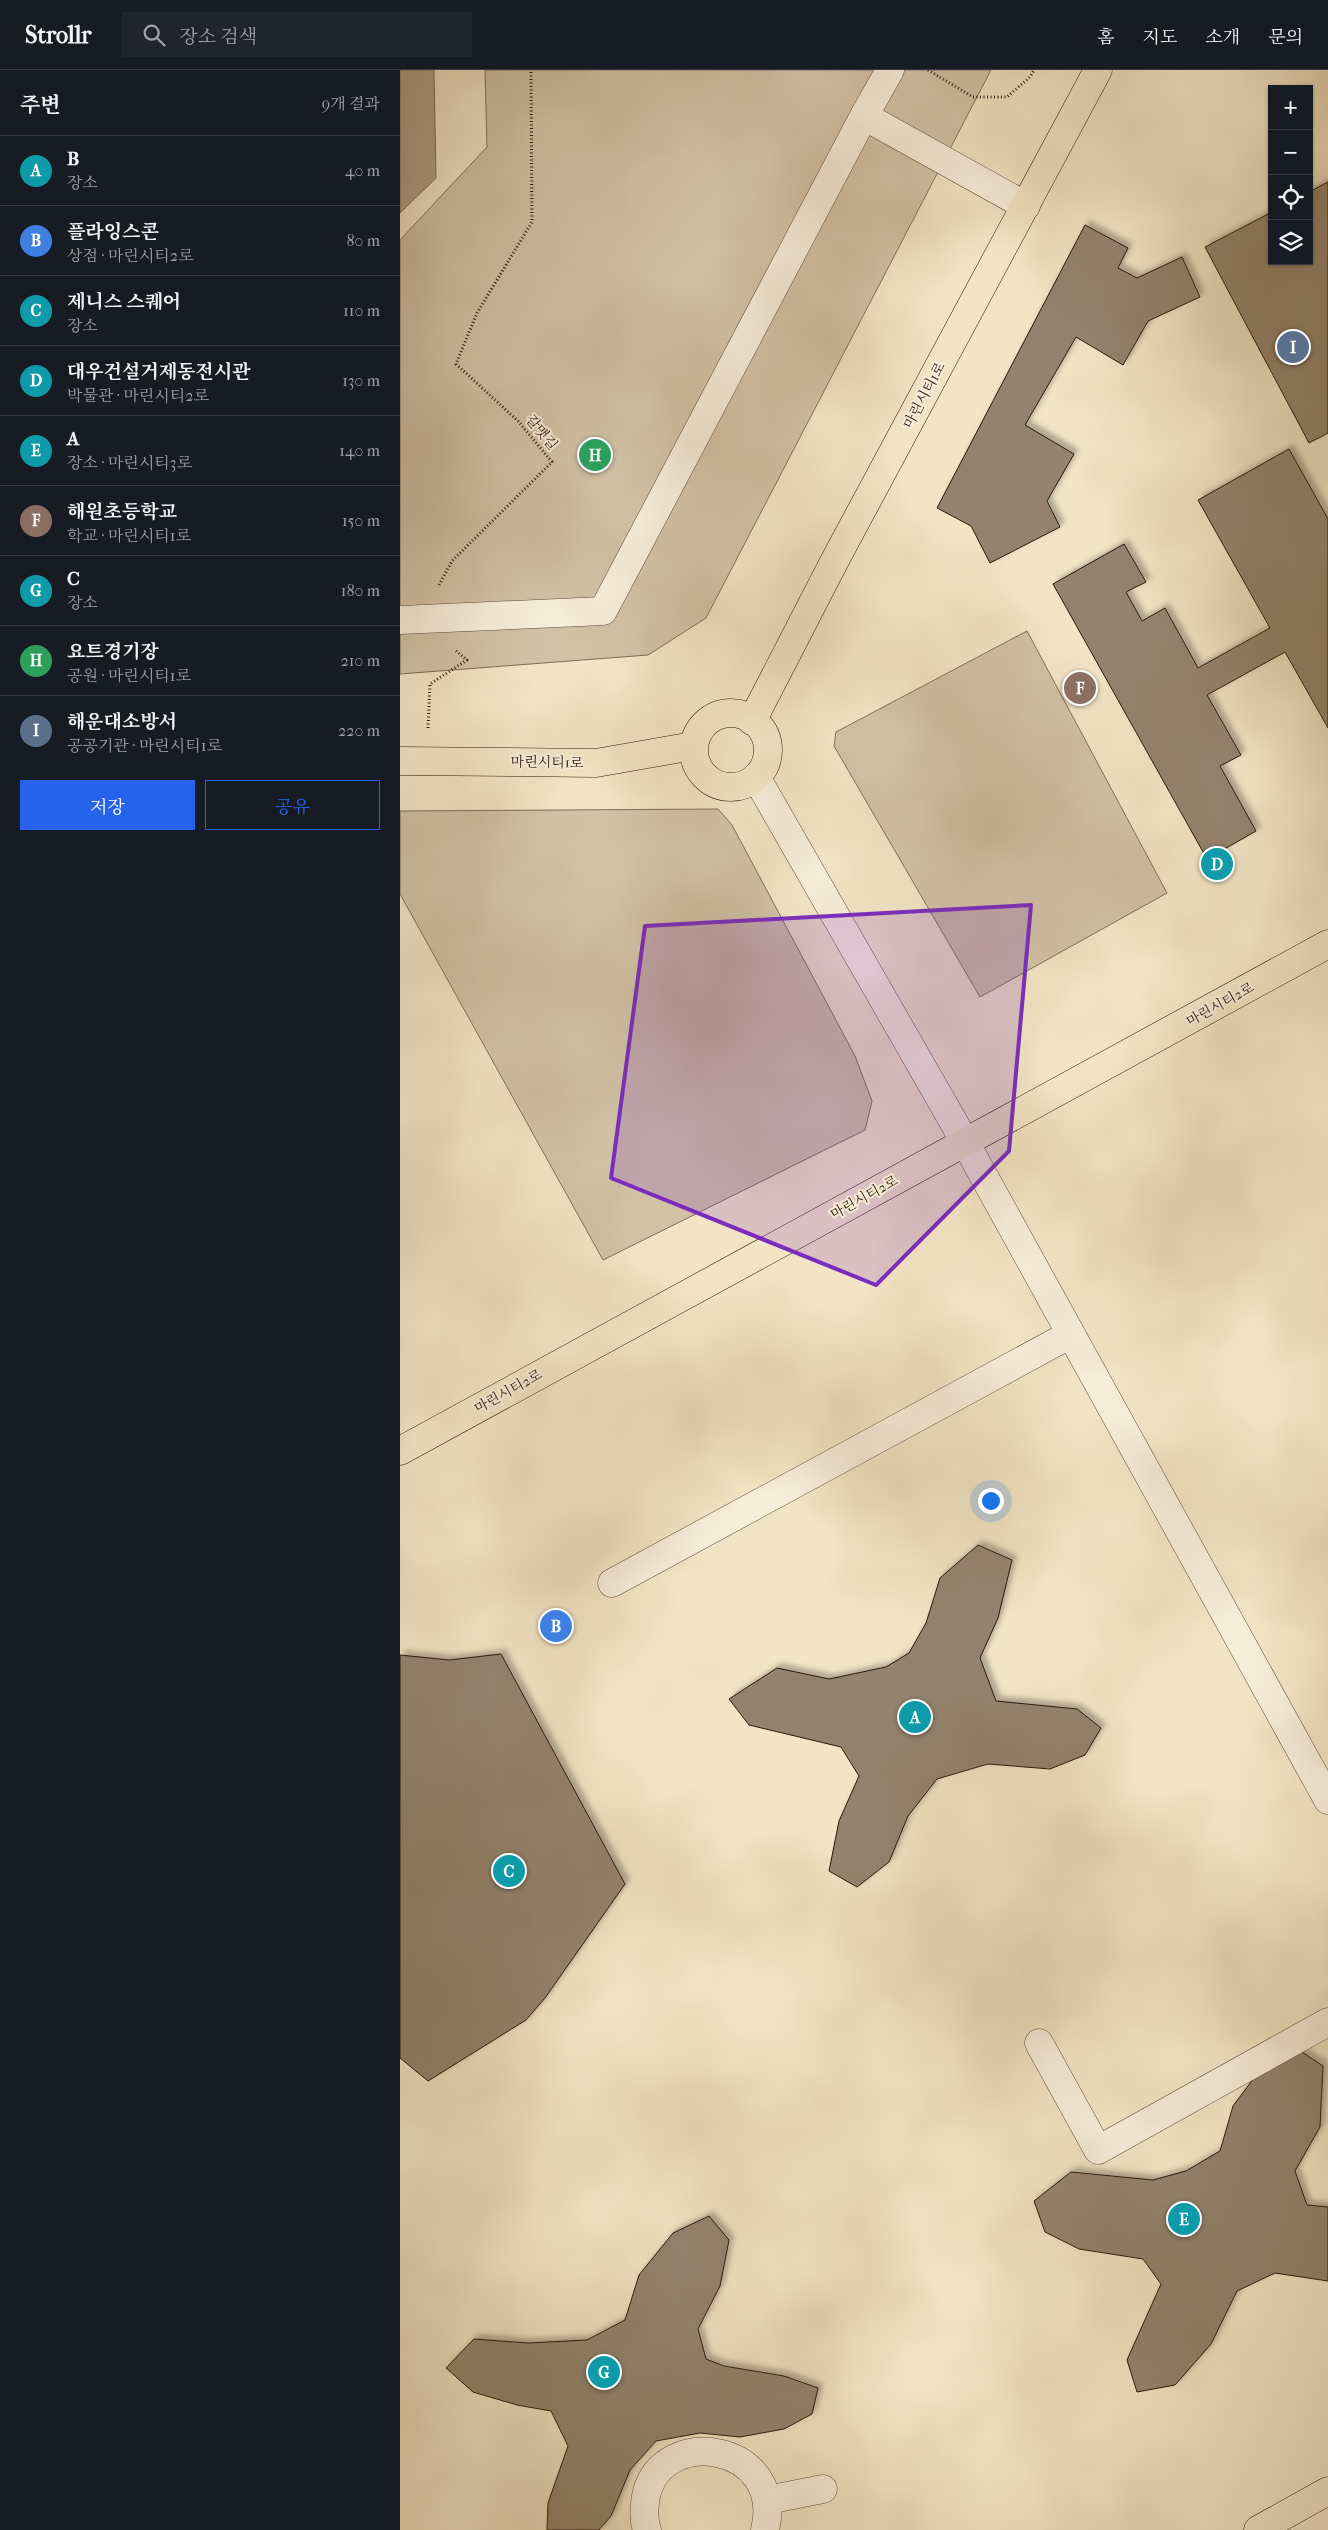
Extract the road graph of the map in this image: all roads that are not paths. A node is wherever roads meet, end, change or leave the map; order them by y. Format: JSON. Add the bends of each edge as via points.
{"nodes":[{"id":1,"x":890,"y":70,"type":"edge"},
{"id":2,"x":1098,"y":70,"type":"edge"},
{"id":3,"x":864,"y":116,"type":"junction"},
{"id":4,"x":1026,"y":206,"type":"junction"},
{"id":5,"x":410,"y":620,"type":"edge"},
{"id":6,"x":752,"y":721,"type":"junction"},
{"id":7,"x":693,"y":746,"type":"junction"},
{"id":8,"x":400,"y":761,"type":"edge"},
{"id":9,"x":756,"y":777,"type":"junction"},
{"id":10,"x":1328,"y":944,"type":"edge"},
{"id":11,"x":965,"y":1142,"type":"junction"},
{"id":12,"x":1071,"y":1334,"type":"junction"},
{"id":13,"x":400,"y":1450,"type":"edge"},
{"id":14,"x":612,"y":1583,"type":"dead end"},
{"id":15,"x":1328,"y":1800,"type":"edge"},
{"id":16,"x":1328,"y":2022,"type":"edge"},
{"id":17,"x":1039,"y":2042,"type":"dead end"},
{"id":18,"x":823,"y":2489,"type":"dead end"},
{"id":19,"x":1328,"y":2492,"type":"edge"},
{"id":20,"x":767,"y":2500,"type":"junction"},
{"id":21,"x":647,"y":2530,"type":"edge"},
{"id":22,"x":765,"y":2530,"type":"edge"},
{"id":23,"x":1258,"y":2530,"type":"edge"}],
"edges":[{"from":1,"to":3,"type":"street"},
{"from":2,"to":4,"type":"main road","name":"마린시티1로"},
{"from":3,"to":4,"type":"street"},
{"from":3,"to":5,"type":"street","via":[[603,611]]},
{"from":4,"to":6,"type":"main road","name":"마린시티1로"},
{"from":6,"to":7,"type":"main road","via":[[734,714],[720,715],[707,721]]},
{"from":6,"to":9,"type":"main road","via":[[765,737],[768,750],[765,765]]},
{"from":7,"to":8,"type":"main road","name":"마린시티1로","via":[[596,763]]},
{"from":7,"to":9,"type":"main road","via":[[695,761],[702,774],[714,783],[728,788],[743,785]]},
{"from":9,"to":11,"type":"street"},
{"from":10,"to":11,"type":"main road","name":"마린시티2로"},
{"from":11,"to":12,"type":"street"},
{"from":11,"to":13,"type":"main road","name":"마린시티2로"},
{"from":12,"to":14,"type":"street"},
{"from":12,"to":15,"type":"street"},
{"from":16,"to":17,"type":"street","via":[[1098,2150]]},
{"from":18,"to":20,"type":"street"},
{"from":19,"to":23,"type":"main road"},
{"from":20,"to":21,"type":"street","via":[[750,2469],[736,2459],[719,2452],[684,2454],[656,2475],[647,2490],[644,2507]]},
{"from":20,"to":22,"type":"street"}]}
